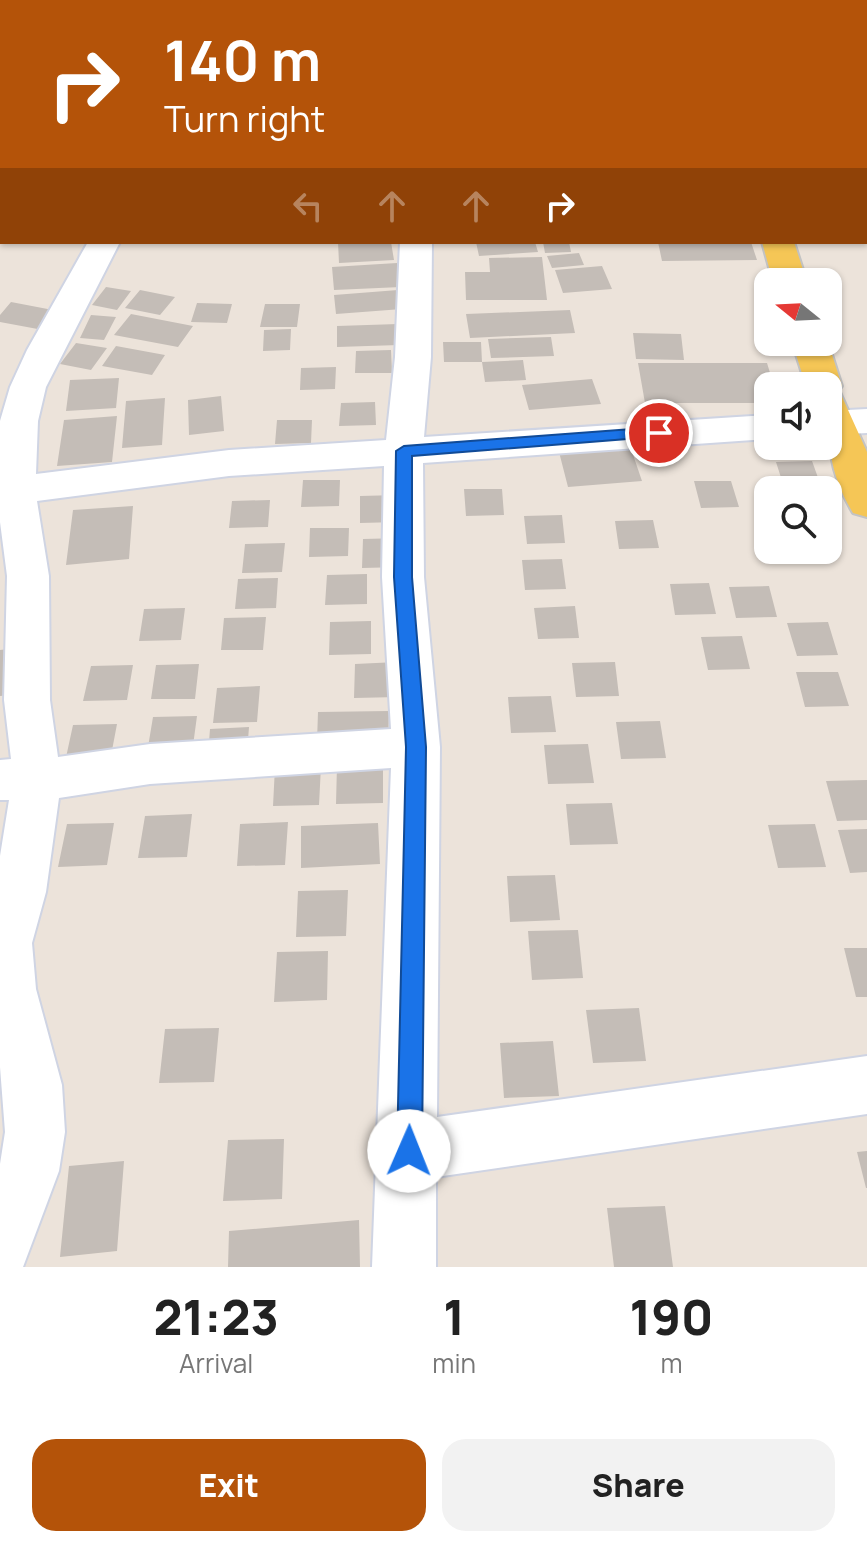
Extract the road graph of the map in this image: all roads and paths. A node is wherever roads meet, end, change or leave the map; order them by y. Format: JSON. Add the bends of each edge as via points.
{"nodes":[{"id":1,"x":103,"y":244,"type":"edge"},
{"id":2,"x":416,"y":244,"type":"edge"},
{"id":3,"x":779,"y":244,"type":"edge"},
{"id":4,"x":786,"y":268,"type":"edge"},
{"id":5,"x":842,"y":422,"type":"edge"},
{"id":6,"x":754,"y":428,"type":"edge"},
{"id":7,"x":404,"y":451,"type":"junction"},
{"id":8,"x":8,"y":493,"type":"edge"},
{"id":9,"x":867,"y":503,"type":"edge"},
{"id":10,"x":416,"y":747,"type":"junction"},
{"id":11,"x":18,"y":779,"type":"edge"},
{"id":12,"x":867,"y":1085,"type":"edge"},
{"id":13,"x":409,"y":1151,"type":"junction"},
{"id":14,"x":0,"y":1247,"type":"edge"},
{"id":15,"x":404,"y":1267,"type":"edge"}],
"edges":[{"from":1,"to":8,"type":"street","via":[[28,387]]},
{"from":2,"to":7,"type":"street"},
{"from":3,"to":4,"type":"main road"},
{"from":5,"to":9,"type":"main road"},
{"from":6,"to":7,"type":"street"},
{"from":7,"to":8,"type":"street","via":[[102,476]]},
{"from":7,"to":10,"type":"street","via":[[403,577]]},
{"from":8,"to":11,"type":"street","via":[[28,576],[27,700]]},
{"from":10,"to":11,"type":"street","via":[[150,764],[86,776]]},
{"from":10,"to":13,"type":"street"},
{"from":11,"to":14,"type":"street","via":[[20,892],[5,943],[9,989],[33,1085],[35,1132],[29,1171]]},
{"from":12,"to":13,"type":"street"},
{"from":13,"to":15,"type":"street"}]}
